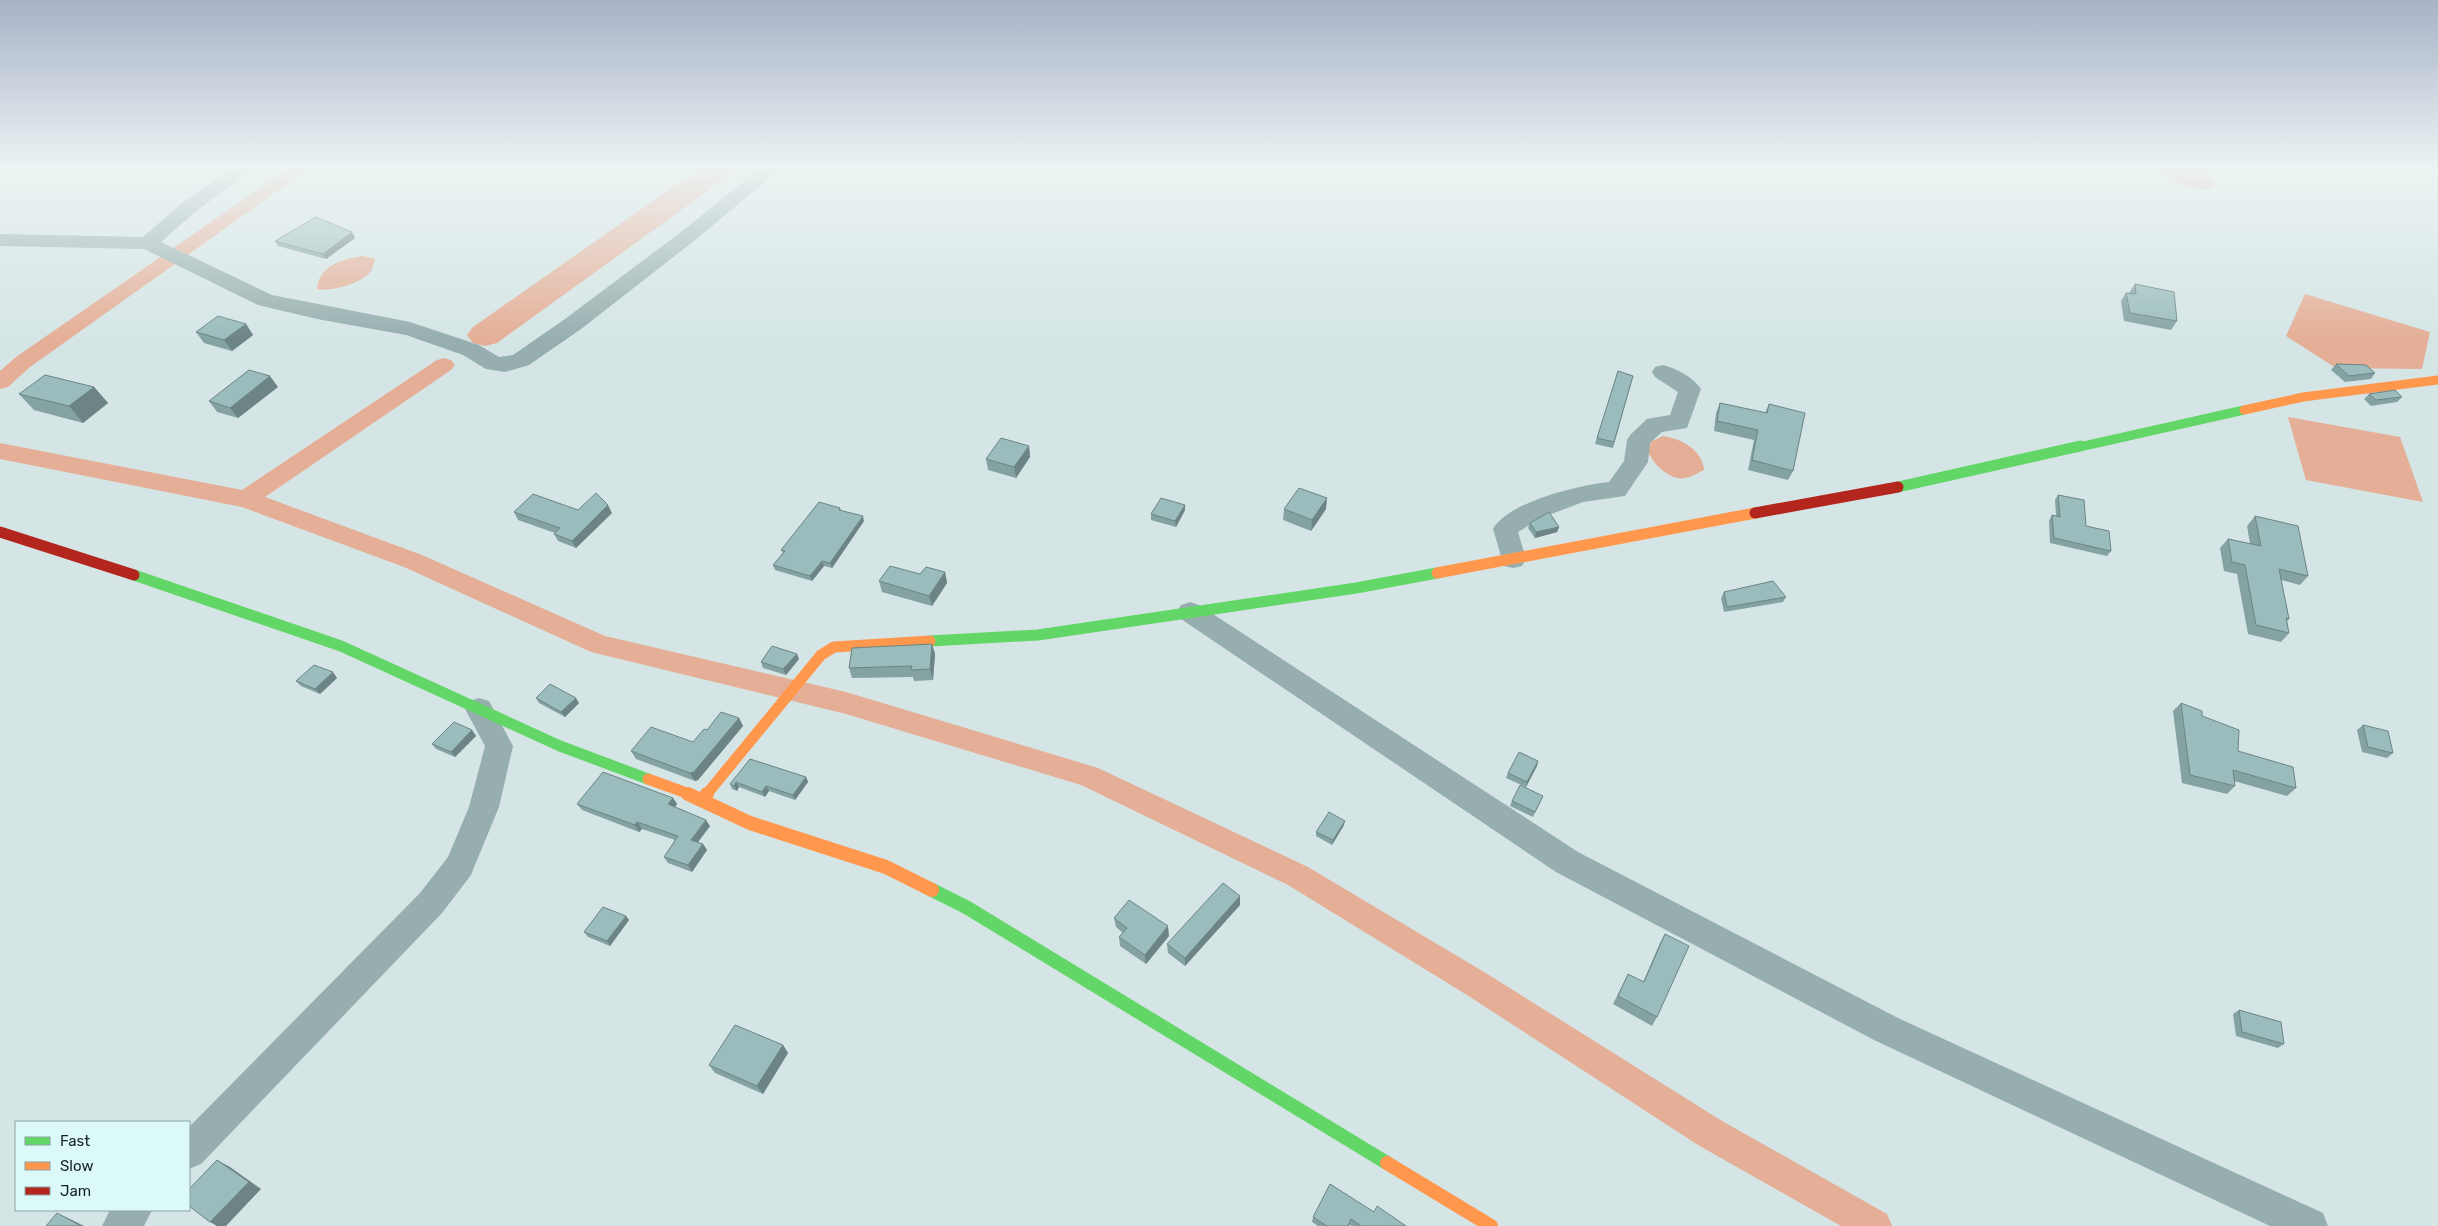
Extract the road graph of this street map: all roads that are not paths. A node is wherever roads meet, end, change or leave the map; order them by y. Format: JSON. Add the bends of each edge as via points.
{"nodes":[{"id":1,"x":168,"y":225,"type":"edge"},
{"id":2,"x":702,"y":225,"type":"edge"},
{"id":3,"x":0,"y":240,"type":"edge"},
{"id":4,"x":148,"y":243,"type":"junction"},
{"id":5,"x":1664,"y":372,"type":"dead end"},
{"id":6,"x":2438,"y":380,"type":"edge"},
{"id":7,"x":0,"y":532,"type":"edge"},
{"id":8,"x":1513,"y":559,"type":"junction"},
{"id":9,"x":1190,"y":612,"type":"junction"},
{"id":10,"x":480,"y":709,"type":"junction"},
{"id":11,"x":703,"y":799,"type":"junction"},
{"id":12,"x":190,"y":1151,"type":"edge"},
{"id":13,"x":133,"y":1211,"type":"edge"},
{"id":14,"x":120,"y":1226,"type":"edge"},
{"id":15,"x":1491,"y":1226,"type":"edge"},
{"id":16,"x":2310,"y":1226,"type":"edge"}],
"edges":[{"from":1,"to":4,"type":"street"},
{"from":2,"to":4,"type":"street","via":[[573,324],[521,360],[505,365],[494,364],[471,350],[410,329],[265,300]]},
{"from":3,"to":4,"type":"street"},
{"from":5,"to":8,"type":"street","via":[[1690,389],[1678,422],[1655,425],[1639,440],[1636,462],[1616,490],[1580,494],[1532,512],[1505,529]]},
{"from":6,"to":8,"type":"street","via":[[2303,397],[1907,485]]},
{"from":7,"to":10,"type":"street","via":[[341,646]]},
{"from":8,"to":9,"type":"street","via":[[1356,588]]},
{"from":9,"to":11,"type":"street","via":[[1038,635],[834,647],[821,655]]},
{"from":9,"to":16,"type":"street","via":[[1567,862],[1886,1029]]},
{"from":10,"to":11,"type":"street","via":[[560,746]]},
{"from":10,"to":12,"type":"street","via":[[499,746],[484,807],[460,865],[431,903]]},
{"from":11,"to":15,"type":"street","via":[[750,823],[886,867],[966,907]]},
{"from":13,"to":14,"type":"street"}]}
